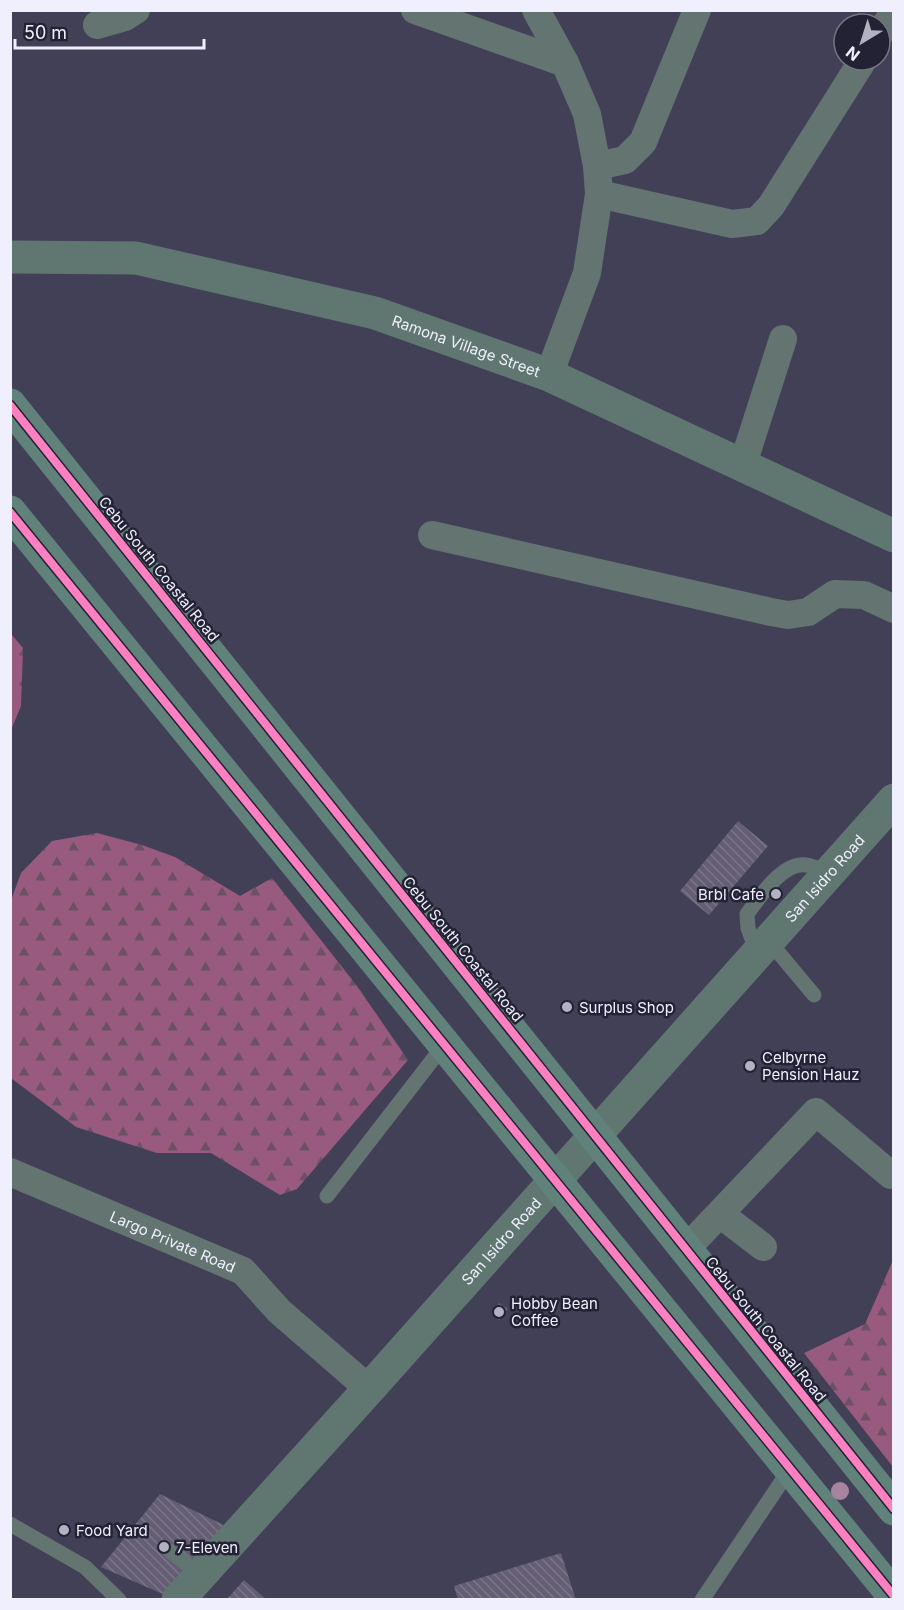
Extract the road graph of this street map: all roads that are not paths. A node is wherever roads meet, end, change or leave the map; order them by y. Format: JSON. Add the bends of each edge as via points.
{"nodes":[{"id":1,"x":136,"y":10,"type":"edge"},
{"id":2,"x":415,"y":10,"type":"edge"},
{"id":3,"x":537,"y":10,"type":"edge"},
{"id":4,"x":697,"y":10,"type":"edge"},
{"id":5,"x":97,"y":24,"type":"dead end"},
{"id":6,"x":565,"y":63,"type":"junction"},
{"id":7,"x":855,"y":72,"type":"edge"},
{"id":8,"x":597,"y":166,"type":"junction"},
{"id":9,"x":599,"y":194,"type":"junction"},
{"id":10,"x":10,"y":257,"type":"edge"},
{"id":11,"x":783,"y":339,"type":"dead end"},
{"id":12,"x":549,"y":375,"type":"junction"},
{"id":13,"x":10,"y":405,"type":"edge"},
{"id":14,"x":742,"y":464,"type":"junction"},
{"id":15,"x":10,"y":512,"type":"edge"},
{"id":16,"x":432,"y":535,"type":"dead end"},
{"id":17,"x":894,"y":536,"type":"edge"},
{"id":18,"x":894,"y":609,"type":"edge"},
{"id":19,"x":892,"y":804,"type":"edge"},
{"id":20,"x":763,"y":946,"type":"junction"},
{"id":21,"x":814,"y":995,"type":"dead end"},
{"id":22,"x":444,"y":1045,"type":"junction"},
{"id":23,"x":594,"y":1134,"type":"junction"},
{"id":24,"x":10,"y":1172,"type":"edge"},
{"id":25,"x":891,"y":1175,"type":"dead end"},
{"id":26,"x":555,"y":1180,"type":"junction"},
{"id":27,"x":327,"y":1196,"type":"dead end"},
{"id":28,"x":720,"y":1214,"type":"junction"},
{"id":29,"x":762,"y":1247,"type":"dead end"},
{"id":30,"x":685,"y":1250,"type":"junction"},
{"id":31,"x":369,"y":1389,"type":"junction"},
{"id":32,"x":790,"y":1469,"type":"junction"},
{"id":33,"x":894,"y":1509,"type":"edge"},
{"id":34,"x":10,"y":1524,"type":"edge"},
{"id":35,"x":170,"y":1551,"type":"dead end"},
{"id":36,"x":201,"y":1575,"type":"junction"},
{"id":37,"x":894,"y":1596,"type":"edge"},
{"id":38,"x":119,"y":1599,"type":"edge"},
{"id":39,"x":178,"y":1599,"type":"edge"},
{"id":40,"x":702,"y":1599,"type":"edge"}],
"edges":[{"from":1,"to":5,"type":"street"},
{"from":2,"to":6,"type":"street"},
{"from":3,"to":6,"type":"street"},
{"from":4,"to":8,"type":"street","via":[[643,142],[625,160]]},
{"from":6,"to":8,"type":"street","via":[[587,114]]},
{"from":7,"to":9,"type":"street","via":[[771,206],[757,221],[732,224]]},
{"from":8,"to":9,"type":"street"},
{"from":9,"to":12,"type":"street","via":[[587,273]]},
{"from":10,"to":12,"type":"street","name":"Ramona Village Street","via":[[136,258],[375,312]]},
{"from":11,"to":14,"type":"street"},
{"from":12,"to":14,"type":"street","name":"Ramona Village Street"},
{"from":13,"to":23,"type":"highway","name":"Cebu South Coastal Road"},
{"from":14,"to":17,"type":"street","name":"Ramona Village Street"},
{"from":15,"to":22,"type":"highway"},
{"from":16,"to":18,"type":"street","via":[[788,615],[808,612],[835,594],[864,595]]},
{"from":19,"to":20,"type":"street","name":"San Isidro Road"},
{"from":20,"to":21,"type":"lane"},
{"from":20,"to":23,"type":"street","name":"San Isidro Road"},
{"from":22,"to":26,"type":"highway"},
{"from":22,"to":27,"type":"lane"},
{"from":23,"to":26,"type":"street","name":"San Isidro Road"},
{"from":23,"to":30,"type":"highway","name":"Cebu South Coastal Road"},
{"from":24,"to":31,"type":"street","name":"Largo Private Road","via":[[243,1271],[279,1311]]},
{"from":25,"to":28,"type":"street","via":[[816,1112]]},
{"from":26,"to":31,"type":"street","name":"San Isidro Road"},
{"from":26,"to":32,"type":"highway"},
{"from":28,"to":29,"type":"street"},
{"from":28,"to":30,"type":"street"},
{"from":30,"to":33,"type":"highway","name":"Cebu South Coastal Road"},
{"from":31,"to":36,"type":"street","name":"San Isidro Road"},
{"from":32,"to":37,"type":"highway"},
{"from":32,"to":40,"type":"lane"},
{"from":34,"to":38,"type":"lane","via":[[85,1567]]},
{"from":35,"to":36,"type":"lane"},
{"from":36,"to":39,"type":"street","name":"San Isidro Road"}]}
